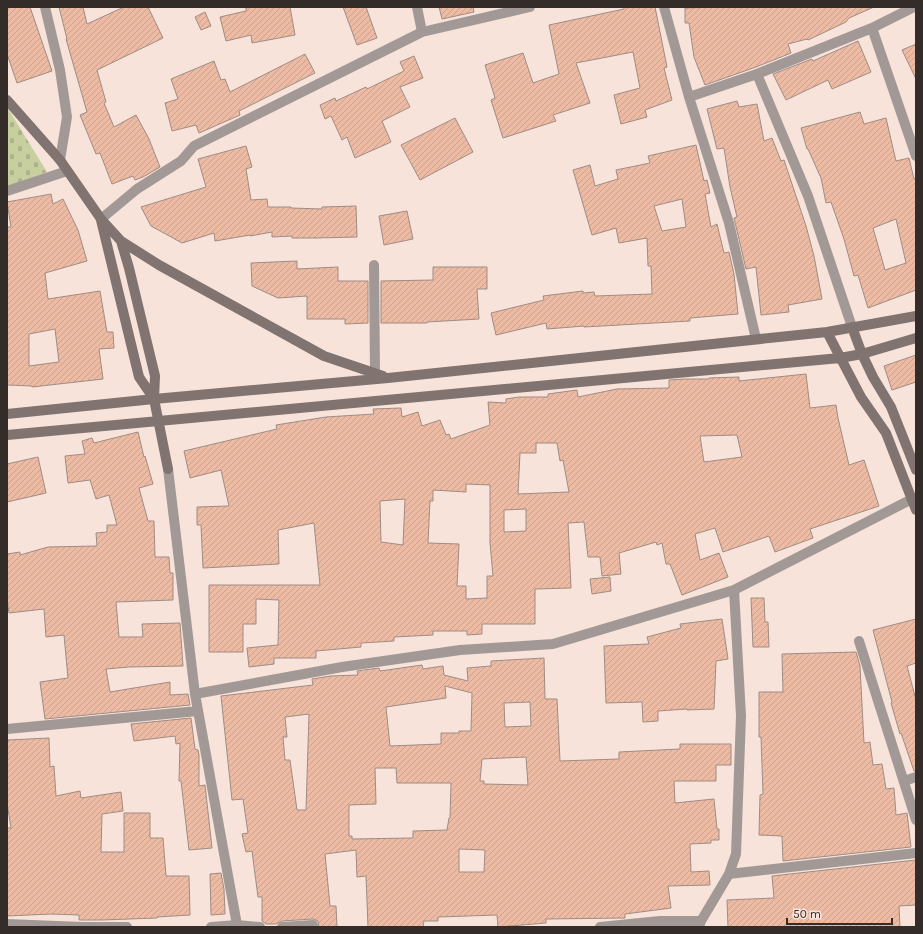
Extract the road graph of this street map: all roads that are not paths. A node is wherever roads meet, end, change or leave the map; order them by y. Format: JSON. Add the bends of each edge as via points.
{"nodes":[{"id":1,"x":45,"y":7,"type":"edge"},
{"id":2,"x":417,"y":7,"type":"edge"},
{"id":3,"x":530,"y":7,"type":"edge"},
{"id":4,"x":664,"y":7,"type":"edge"},
{"id":5,"x":914,"y":7,"type":"edge"},
{"id":6,"x":872,"y":28,"type":"junction"},
{"id":7,"x":422,"y":32,"type":"junction"},
{"id":8,"x":757,"y":74,"type":"junction"},
{"id":9,"x":689,"y":97,"type":"junction"},
{"id":10,"x":7,"y":100,"type":"edge"},
{"id":11,"x":916,"y":156,"type":"edge"},
{"id":12,"x":60,"y":160,"type":"junction"},
{"id":13,"x":67,"y":171,"type":"junction"},
{"id":14,"x":7,"y":191,"type":"edge"},
{"id":15,"x":101,"y":219,"type":"junction"},
{"id":16,"x":121,"y":241,"type":"junction"},
{"id":17,"x":374,"y":265,"type":"dead end"},
{"id":18,"x":916,"y":316,"type":"edge"},
{"id":19,"x":852,"y":327,"type":"junction"},
{"id":20,"x":827,"y":332,"type":"junction"},
{"id":21,"x":916,"y":338,"type":"edge"},
{"id":22,"x":756,"y":339,"type":"junction"},
{"id":23,"x":862,"y":354,"type":"junction"},
{"id":24,"x":840,"y":358,"type":"junction"},
{"id":25,"x":375,"y":373,"type":"junction"},
{"id":26,"x":388,"y":378,"type":"junction"},
{"id":27,"x":154,"y":399,"type":"junction"},
{"id":28,"x":7,"y":414,"type":"edge"},
{"id":29,"x":158,"y":421,"type":"junction"},
{"id":30,"x":7,"y":435,"type":"edge"},
{"id":31,"x":168,"y":469,"type":"joint"},
{"id":32,"x":916,"y":470,"type":"edge"},
{"id":33,"x":912,"y":499,"type":"junction"},
{"id":34,"x":916,"y":510,"type":"edge"},
{"id":35,"x":734,"y":590,"type":"junction"},
{"id":36,"x":859,"y":641,"type":"dead end"},
{"id":37,"x":195,"y":694,"type":"junction"},
{"id":38,"x":198,"y":711,"type":"junction"},
{"id":39,"x":7,"y":729,"type":"edge"},
{"id":40,"x":916,"y":777,"type":"edge"},
{"id":41,"x":904,"y":781,"type":"junction"},
{"id":42,"x":916,"y":820,"type":"edge"},
{"id":43,"x":916,"y":853,"type":"edge"},
{"id":44,"x":729,"y":874,"type":"junction"},
{"id":45,"x":7,"y":924,"type":"edge"},
{"id":46,"x":313,"y":924,"type":"dead end"},
{"id":47,"x":700,"y":924,"type":"edge"},
{"id":48,"x":237,"y":925,"type":"junction"},
{"id":49,"x":32,"y":926,"type":"edge"},
{"id":50,"x":93,"y":927,"type":"edge"},
{"id":51,"x":127,"y":927,"type":"edge"},
{"id":52,"x":211,"y":927,"type":"edge"},
{"id":53,"x":260,"y":927,"type":"edge"},
{"id":54,"x":282,"y":927,"type":"edge"},
{"id":55,"x":600,"y":927,"type":"edge"}],
"edges":[{"from":1,"to":12,"type":"street","via":[[60,70],[67,117]]},
{"from":2,"to":7,"type":"street"},
{"from":3,"to":7,"type":"street"},
{"from":4,"to":9,"type":"street"},
{"from":5,"to":6,"type":"street"},
{"from":6,"to":8,"type":"street"},
{"from":6,"to":11,"type":"street"},
{"from":7,"to":15,"type":"street","via":[[194,146],[181,161],[137,189]]},
{"from":8,"to":9,"type":"street"},
{"from":8,"to":19,"type":"street","via":[[808,196]]},
{"from":9,"to":22,"type":"street","via":[[729,223]]},
{"from":10,"to":12,"type":"main road"},
{"from":12,"to":13,"type":"main road"},
{"from":13,"to":14,"type":"street"},
{"from":13,"to":15,"type":"main road"},
{"from":15,"to":16,"type":"main road"},
{"from":15,"to":27,"type":"main road","via":[[139,377]]},
{"from":16,"to":25,"type":"main road","via":[[159,265],[324,356]]},
{"from":16,"to":27,"type":"main road","via":[[155,376]]},
{"from":17,"to":25,"type":"street"},
{"from":18,"to":19,"type":"main road"},
{"from":19,"to":20,"type":"main road"},
{"from":19,"to":23,"type":"main road"},
{"from":20,"to":22,"type":"main road"},
{"from":20,"to":24,"type":"main road"},
{"from":21,"to":23,"type":"main road"},
{"from":22,"to":26,"type":"main road"},
{"from":23,"to":24,"type":"main road"},
{"from":23,"to":32,"type":"main road","via":[[892,407]]},
{"from":24,"to":29,"type":"main road"},
{"from":24,"to":33,"type":"main road","via":[[861,397],[886,433]]},
{"from":25,"to":26,"type":"main road"},
{"from":26,"to":27,"type":"main road"},
{"from":27,"to":28,"type":"main road"},
{"from":27,"to":29,"type":"main road"},
{"from":29,"to":30,"type":"main road"},
{"from":29,"to":31,"type":"main road"},
{"from":31,"to":37,"type":"street"},
{"from":33,"to":34,"type":"main road"},
{"from":33,"to":35,"type":"street"},
{"from":35,"to":37,"type":"street","via":[[553,644],[460,650],[342,667]]},
{"from":35,"to":44,"type":"street","via":[[740,716],[736,854]]},
{"from":36,"to":41,"type":"street"},
{"from":37,"to":38,"type":"street"},
{"from":38,"to":39,"type":"street"},
{"from":38,"to":48,"type":"street"},
{"from":40,"to":41,"type":"street"},
{"from":41,"to":42,"type":"street"},
{"from":43,"to":44,"type":"street"},
{"from":44,"to":47,"type":"street"},
{"from":45,"to":49,"type":"street"},
{"from":46,"to":54,"type":"street"},
{"from":47,"to":55,"type":"street","via":[[660,920]]},
{"from":48,"to":52,"type":"street"},
{"from":48,"to":53,"type":"street"},
{"from":49,"to":50,"type":"street"},
{"from":50,"to":51,"type":"street"}]}
